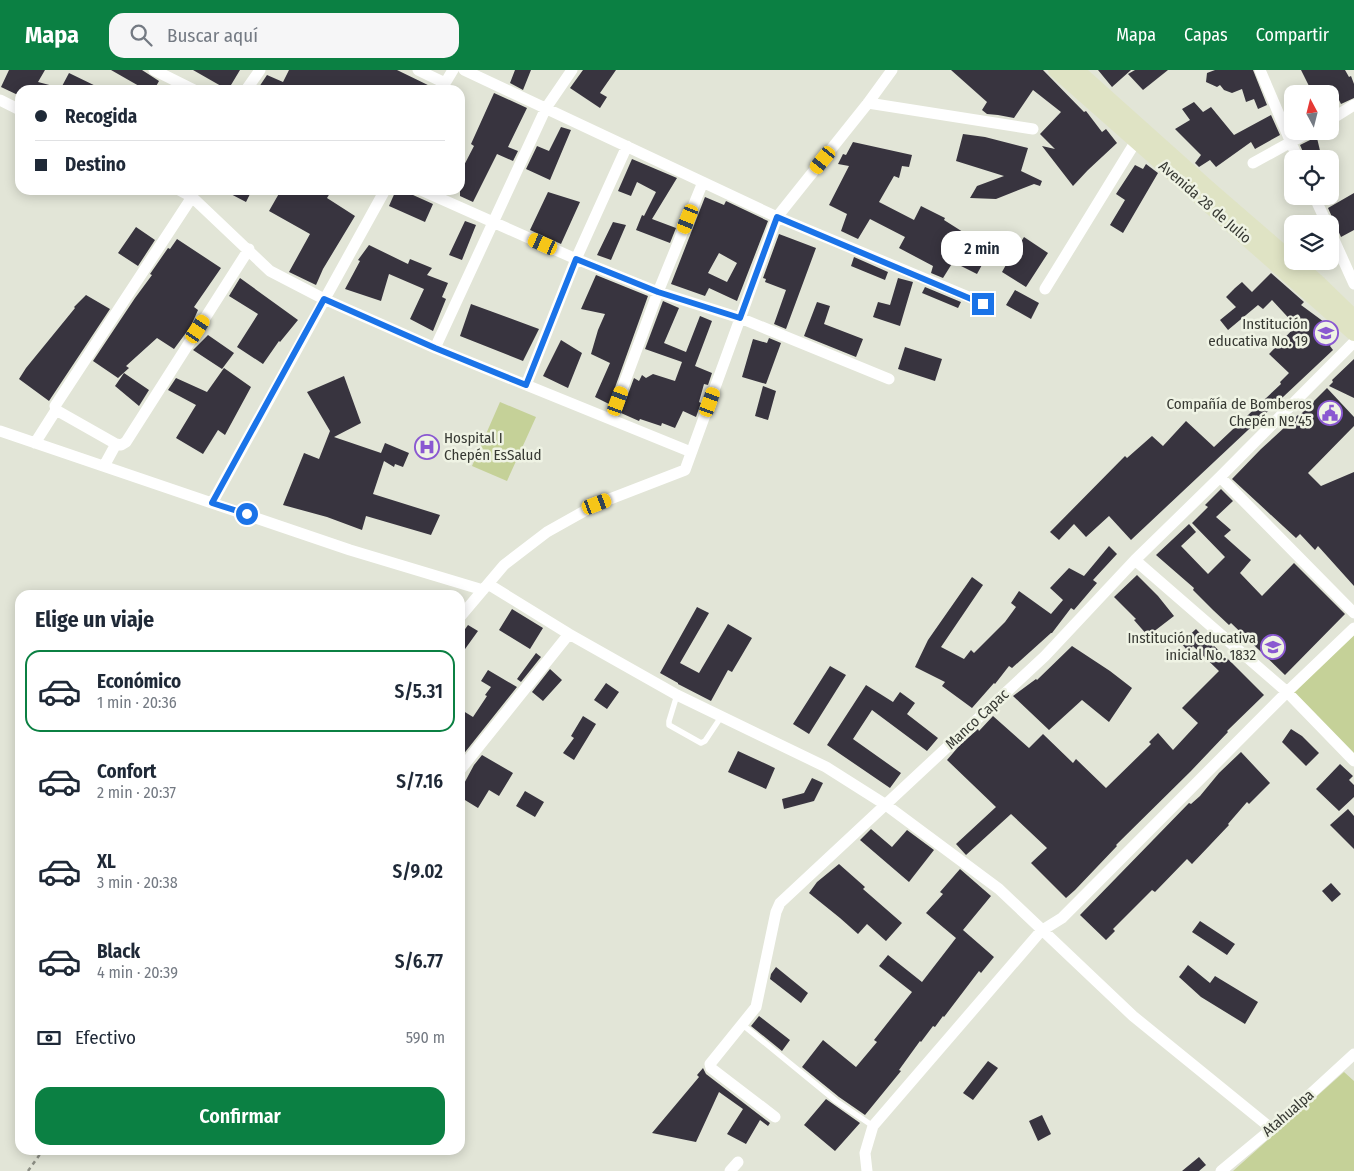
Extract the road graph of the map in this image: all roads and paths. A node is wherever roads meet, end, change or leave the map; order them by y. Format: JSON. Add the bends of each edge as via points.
{"nodes":[{"id":1,"x":154,"y":70,"type":"edge"},
{"id":2,"x":260,"y":70,"type":"edge"},
{"id":3,"x":418,"y":70,"type":"edge"},
{"id":4,"x":453,"y":70,"type":"edge"},
{"id":5,"x":464,"y":70,"type":"edge"},
{"id":6,"x":572,"y":70,"type":"edge"},
{"id":7,"x":892,"y":70,"type":"edge"},
{"id":8,"x":1056,"y":70,"type":"edge"},
{"id":9,"x":1076,"y":70,"type":"edge"},
{"id":10,"x":1260,"y":70,"type":"edge"},
{"id":11,"x":184,"y":85,"type":"edge"},
{"id":12,"x":250,"y":85,"type":"edge"},
{"id":13,"x":441,"y":85,"type":"edge"},
{"id":14,"x":444,"y":85,"type":"edge"},
{"id":15,"x":1094,"y":95,"type":"junction"},
{"id":16,"x":0,"y":100,"type":"edge"},
{"id":17,"x":868,"y":103,"type":"junction"},
{"id":18,"x":1354,"y":105,"type":"edge"},
{"id":19,"x":15,"y":108,"type":"edge"},
{"id":20,"x":546,"y":108,"type":"junction"},
{"id":21,"x":1339,"y":114,"type":"edge"},
{"id":22,"x":1033,"y":128,"type":"dead end"},
{"id":23,"x":1296,"y":140,"type":"edge"},
{"id":24,"x":1136,"y":142,"type":"junction"},
{"id":25,"x":1291,"y":143,"type":"junction"},
{"id":26,"x":627,"y":146,"type":"junction"},
{"id":27,"x":1294,"y":150,"type":"edge"},
{"id":28,"x":1253,"y":163,"type":"dead end"},
{"id":29,"x":703,"y":182,"type":"junction"},
{"id":30,"x":1206,"y":194,"type":"junction"},
{"id":31,"x":382,"y":195,"type":"edge"},
{"id":32,"x":432,"y":195,"type":"edge"},
{"id":33,"x":192,"y":196,"type":"joint"},
{"id":34,"x":777,"y":217,"type":"junction"},
{"id":35,"x":493,"y":222,"type":"junction"},
{"id":36,"x":249,"y":249,"type":"junction"},
{"id":37,"x":1339,"y":251,"type":"edge"},
{"id":38,"x":1284,"y":254,"type":"edge"},
{"id":39,"x":576,"y":259,"type":"junction"},
{"id":40,"x":1303,"y":270,"type":"edge"},
{"id":41,"x":1354,"y":284,"type":"edge"},
{"id":42,"x":1045,"y":289,"type":"dead end"},
{"id":43,"x":658,"y":292,"type":"junction"},
{"id":44,"x":324,"y":299,"type":"junction"},
{"id":45,"x":983,"y":304,"type":"dead end"},
{"id":46,"x":740,"y":318,"type":"junction"},
{"id":47,"x":1354,"y":318,"type":"edge"},
{"id":48,"x":1354,"y":333,"type":"edge"},
{"id":49,"x":1354,"y":342,"type":"edge"},
{"id":50,"x":435,"y":348,"type":"junction"},
{"id":51,"x":889,"y":379,"type":"dead end"},
{"id":52,"x":526,"y":385,"type":"junction"},
{"id":53,"x":56,"y":410,"type":"junction"},
{"id":54,"x":611,"y":419,"type":"junction"},
{"id":55,"x":0,"y":431,"type":"edge"},
{"id":56,"x":34,"y":443,"type":"junction"},
{"id":57,"x":116,"y":444,"type":"junction"},
{"id":58,"x":692,"y":452,"type":"junction"},
{"id":59,"x":104,"y":466,"type":"junction"},
{"id":60,"x":1220,"y":478,"type":"junction"},
{"id":61,"x":212,"y":503,"type":"junction"},
{"id":62,"x":1135,"y":560,"type":"junction"},
{"id":63,"x":486,"y":587,"type":"junction"},
{"id":64,"x":465,"y":611,"type":"edge"},
{"id":65,"x":1354,"y":613,"type":"edge"},
{"id":66,"x":1354,"y":628,"type":"edge"},
{"id":67,"x":569,"y":634,"type":"junction"},
{"id":68,"x":1287,"y":692,"type":"junction"},
{"id":69,"x":677,"y":696,"type":"junction"},
{"id":70,"x":721,"y":717,"type":"junction"},
{"id":71,"x":1354,"y":761,"type":"edge"},
{"id":72,"x":465,"y":764,"type":"edge"},
{"id":73,"x":886,"y":805,"type":"junction"},
{"id":74,"x":1041,"y":931,"type":"junction"},
{"id":75,"x":743,"y":1025,"type":"junction"},
{"id":76,"x":1354,"y":1054,"type":"edge"},
{"id":77,"x":774,"y":1117,"type":"dead end"},
{"id":78,"x":873,"y":1126,"type":"junction"},
{"id":79,"x":1272,"y":1129,"type":"junction"},
{"id":80,"x":39,"y":1155,"type":"edge"},
{"id":81,"x":28,"y":1171,"type":"edge"},
{"id":82,"x":867,"y":1171,"type":"edge"},
{"id":83,"x":1221,"y":1171,"type":"edge"}],
"edges":[{"from":1,"to":11,"type":"street"},
{"from":2,"to":12,"type":"street"},
{"from":3,"to":13,"type":"street"},
{"from":4,"to":14,"type":"street"},
{"from":5,"to":20,"type":"street"},
{"from":6,"to":20,"type":"street"},
{"from":7,"to":17,"type":"street"},
{"from":8,"to":15,"type":"street","name":"Avenida 28 de Julio"},
{"from":9,"to":15,"type":"street","name":"Avenida 28 de Julio"},
{"from":10,"to":25,"type":"street"},
{"from":15,"to":24,"type":"street","name":"Avenida 28 de Julio"},
{"from":15,"to":30,"type":"street","name":"Avenida 28 de Julio"},
{"from":16,"to":19,"type":"street"},
{"from":17,"to":22,"type":"street"},
{"from":17,"to":34,"type":"street"},
{"from":18,"to":21,"type":"street"},
{"from":20,"to":26,"type":"street"},
{"from":20,"to":35,"type":"street"},
{"from":23,"to":25,"type":"street"},
{"from":24,"to":30,"type":"street","name":"Avenida 28 de Julio"},
{"from":24,"to":42,"type":"street"},
{"from":25,"to":27,"type":"street"},
{"from":25,"to":28,"type":"street"},
{"from":26,"to":29,"type":"street"},
{"from":26,"to":39,"type":"street"},
{"from":29,"to":34,"type":"street"},
{"from":29,"to":43,"type":"street"},
{"from":30,"to":38,"type":"street","name":"Avenida 28 de Julio"},
{"from":30,"to":48,"type":"street","name":"Avenida 28 de Julio"},
{"from":31,"to":44,"type":"street"},
{"from":32,"to":35,"type":"street"},
{"from":33,"to":36,"type":"street"},
{"from":33,"to":53,"type":"street","via":[[55,406]]},
{"from":34,"to":45,"type":"street"},
{"from":34,"to":46,"type":"street"},
{"from":35,"to":39,"type":"street"},
{"from":35,"to":50,"type":"street"},
{"from":36,"to":44,"type":"street","via":[[270,271]]},
{"from":36,"to":57,"type":"street","via":[[126,442]]},
{"from":37,"to":41,"type":"street"},
{"from":39,"to":43,"type":"street"},
{"from":39,"to":52,"type":"street"},
{"from":40,"to":47,"type":"street","name":"Avenida 28 de Julio"},
{"from":43,"to":46,"type":"street"},
{"from":43,"to":54,"type":"street"},
{"from":44,"to":50,"type":"street"},
{"from":44,"to":61,"type":"street"},
{"from":46,"to":51,"type":"street"},
{"from":46,"to":58,"type":"street"},
{"from":49,"to":60,"type":"street","name":"Manco Capac"},
{"from":50,"to":52,"type":"street"},
{"from":52,"to":54,"type":"street"},
{"from":53,"to":56,"type":"street"},
{"from":53,"to":57,"type":"street"},
{"from":54,"to":58,"type":"street"},
{"from":55,"to":56,"type":"street"},
{"from":56,"to":59,"type":"street"},
{"from":57,"to":59,"type":"street"},
{"from":58,"to":63,"type":"street","via":[[685,470],[588,508],[547,532],[504,565]]},
{"from":59,"to":61,"type":"street"},
{"from":60,"to":62,"type":"street","name":"Manco Capac"},
{"from":60,"to":65,"type":"street"},
{"from":61,"to":63,"type":"street","via":[[350,550]]},
{"from":62,"to":68,"type":"street"},
{"from":62,"to":73,"type":"street","name":"Manco Capac","via":[[1045,656]]},
{"from":63,"to":64,"type":"street"},
{"from":63,"to":67,"type":"street"},
{"from":66,"to":68,"type":"street"},
{"from":67,"to":69,"type":"street"},
{"from":67,"to":72,"type":"street"},
{"from":68,"to":71,"type":"street"},
{"from":68,"to":74,"type":"street","via":[[1062,918]]},
{"from":69,"to":70,"type":"street"},
{"from":69,"to":70,"type":"lane","via":[[670,726],[701,743]]},
{"from":70,"to":73,"type":"street","via":[[826,768]]},
{"from":73,"to":74,"type":"street","via":[[998,889]]},
{"from":73,"to":75,"type":"street","name":"Manco Capac","via":[[780,903],[756,1007]]},
{"from":74,"to":78,"type":"street"},
{"from":74,"to":79,"type":"street","via":[[1133,1016]]},
{"from":75,"to":77,"type":"street","name":"Manco Capac","via":[[710,1066]]},
{"from":75,"to":78,"type":"lane","via":[[836,1101]]},
{"from":76,"to":79,"type":"street","name":"Atahualpa"},
{"from":78,"to":82,"type":"street","via":[[865,1153]]},
{"from":79,"to":83,"type":"street","name":"Atahualpa"},
{"from":80,"to":81,"type":"path"}]}
